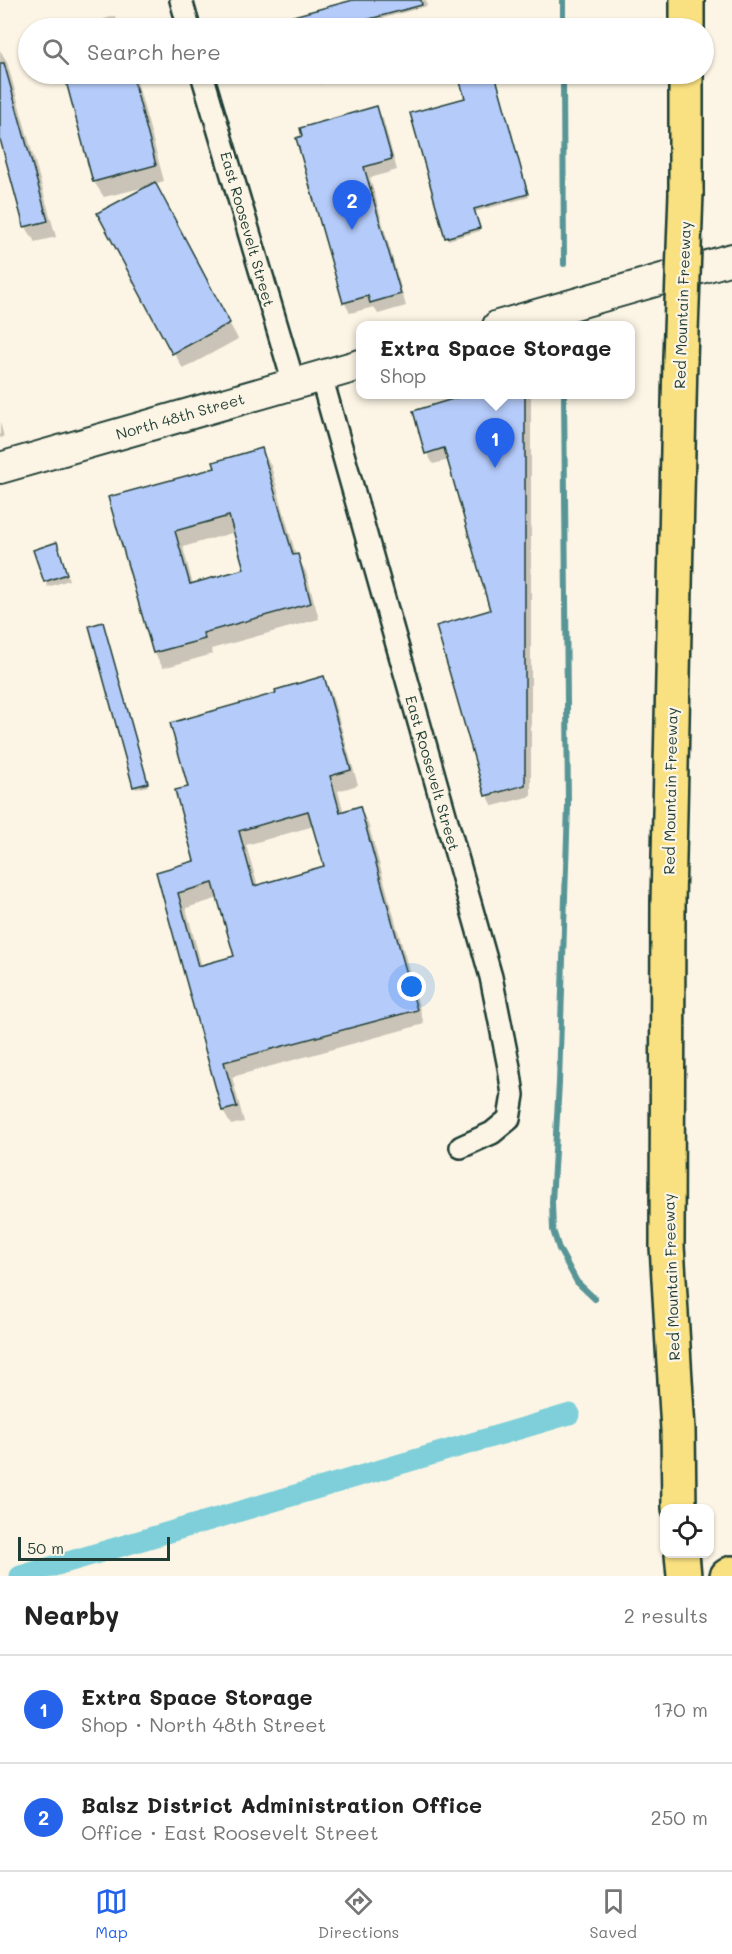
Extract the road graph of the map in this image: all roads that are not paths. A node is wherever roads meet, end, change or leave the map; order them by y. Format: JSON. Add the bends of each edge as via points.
{"nodes":[{"id":1,"x":181,"y":0,"type":"edge"},
{"id":2,"x":687,"y":0,"type":"edge"},
{"id":3,"x":186,"y":18,"type":"edge"},
{"id":4,"x":687,"y":18,"type":"edge"},
{"id":5,"x":205,"y":84,"type":"edge"},
{"id":6,"x":686,"y":84,"type":"edge"},
{"id":7,"x":732,"y":259,"type":"edge"},
{"id":8,"x":515,"y":321,"type":"edge"},
{"id":9,"x":356,"y":366,"type":"edge"},
{"id":10,"x":307,"y":380,"type":"junction"},
{"id":11,"x":0,"y":468,"type":"edge"},
{"id":12,"x":461,"y":1147,"type":"dead end"},
{"id":13,"x":679,"y":1504,"type":"edge"},
{"id":14,"x":680,"y":1558,"type":"edge"},
{"id":15,"x":681,"y":1558,"type":"edge"},
{"id":16,"x":732,"y":1574,"type":"edge"},
{"id":17,"x":678,"y":1576,"type":"edge"},
{"id":18,"x":684,"y":1576,"type":"edge"},
{"id":19,"x":727,"y":1576,"type":"edge"}],
"edges":[{"from":1,"to":3,"type":"street"},
{"from":2,"to":4,"type":"highway"},
{"from":5,"to":10,"type":"street","name":"East Roosevelt Street"},
{"from":6,"to":13,"type":"highway","name":"Red Mountain Freeway","bridge":true,"via":[[668,903],[667,1246]]},
{"from":7,"to":8,"type":"street"},
{"from":9,"to":10,"type":"street","name":"North 48th Street"},
{"from":10,"to":11,"type":"street","name":"North 48th Street"},
{"from":10,"to":12,"type":"street","name":"East Roosevelt Street","via":[[491,977],[513,1095],[509,1119],[492,1133]]},
{"from":14,"to":17,"type":"highway"},
{"from":15,"to":18,"type":"highway"},
{"from":16,"to":19,"type":"highway"}]}
